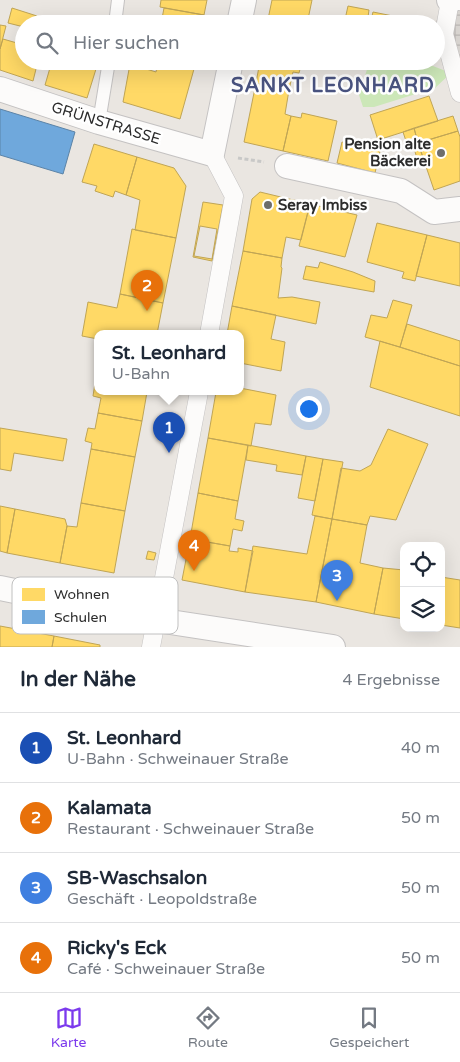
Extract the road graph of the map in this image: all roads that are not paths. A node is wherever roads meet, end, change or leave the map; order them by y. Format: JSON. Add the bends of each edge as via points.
{"nodes":[{"id":1,"x":118,"y":0,"type":"edge"},
{"id":2,"x":244,"y":0,"type":"edge"},
{"id":3,"x":453,"y":1,"type":"edge"},
{"id":4,"x":116,"y":15,"type":"edge"},
{"id":5,"x":241,"y":15,"type":"edge"},
{"id":6,"x":445,"y":30,"type":"edge"},
{"id":7,"x":445,"y":38,"type":"edge"},
{"id":8,"x":108,"y":70,"type":"edge"},
{"id":9,"x":229,"y":70,"type":"edge"},
{"id":10,"x":0,"y":89,"type":"edge"},
{"id":11,"x":460,"y":93,"type":"edge"},
{"id":12,"x":99,"y":122,"type":"junction"},
{"id":13,"x":212,"y":154,"type":"junction"},
{"id":14,"x":286,"y":166,"type":"road end"},
{"id":15,"x":460,"y":209,"type":"edge"},
{"id":16,"x":210,"y":330,"type":"edge"},
{"id":17,"x":197,"y":395,"type":"edge"},
{"id":18,"x":165,"y":577,"type":"edge"},
{"id":19,"x":178,"y":623,"type":"edge"},
{"id":20,"x":154,"y":634,"type":"edge"},
{"id":21,"x":151,"y":647,"type":"edge"},
{"id":22,"x":333,"y":647,"type":"edge"}],
"edges":[{"from":1,"to":4,"type":"lane"},
{"from":2,"to":5,"type":"street"},
{"from":3,"to":6,"type":"street"},
{"from":7,"to":11,"type":"street"},
{"from":8,"to":12,"type":"lane"},
{"from":9,"to":13,"type":"street"},
{"from":10,"to":12,"type":"street","name":"GRÜNSTRASSE"},
{"from":12,"to":13,"type":"street","name":"GRÜNSTRASSE"},
{"from":13,"to":16,"type":"street","via":[[234,196]]},
{"from":14,"to":15,"type":"street","via":[[401,191],[434,212]]},
{"from":17,"to":18,"type":"street"},
{"from":19,"to":22,"type":"street"},
{"from":20,"to":21,"type":"street"}]}
